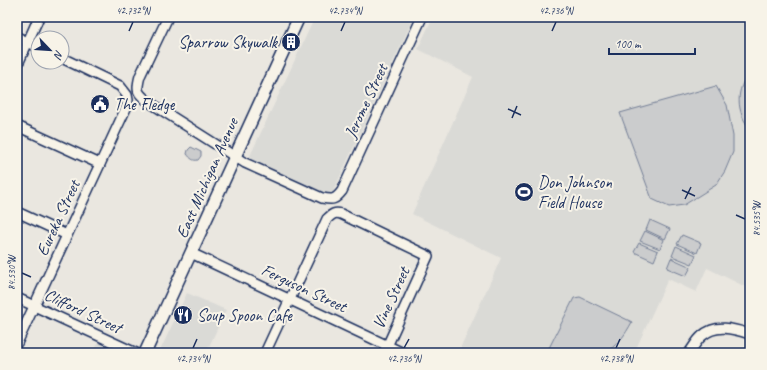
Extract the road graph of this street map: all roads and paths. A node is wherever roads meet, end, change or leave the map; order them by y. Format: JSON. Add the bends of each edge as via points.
{"nodes":[{"id":1,"x":39,"y":17,"type":"edge"},
{"id":2,"x":168,"y":17,"type":"edge"},
{"id":3,"x":299,"y":17,"type":"edge"},
{"id":4,"x":422,"y":17,"type":"edge"},
{"id":5,"x":17,"y":37,"type":"edge"},
{"id":6,"x":28,"y":42,"type":"junction"},
{"id":7,"x":70,"y":62,"type":"edge"},
{"id":8,"x":17,"y":66,"type":"edge"},
{"id":9,"x":17,"y":126,"type":"edge"},
{"id":10,"x":235,"y":157,"type":"junction"},
{"id":11,"x":100,"y":164,"type":"junction"},
{"id":12,"x":17,"y":212,"type":"edge"},
{"id":13,"x":67,"y":235,"type":"junction"},
{"id":14,"x":191,"y":253,"type":"junction"},
{"id":15,"x":17,"y":298,"type":"edge"},
{"id":16,"x":290,"y":300,"type":"junction"},
{"id":17,"x":34,"y":306,"type":"junction"},
{"id":18,"x":750,"y":334,"type":"edge"},
{"id":19,"x":17,"y":343,"type":"edge"},
{"id":20,"x":385,"y":349,"type":"edge"},
{"id":21,"x":136,"y":353,"type":"edge"},
{"id":22,"x":145,"y":353,"type":"edge"},
{"id":23,"x":265,"y":353,"type":"edge"},
{"id":24,"x":403,"y":353,"type":"edge"},
{"id":25,"x":689,"y":353,"type":"edge"}],
"edges":[{"from":1,"to":6,"type":"street"},
{"from":2,"to":10,"type":"street","via":[[140,76],[138,91],[149,102]]},
{"from":3,"to":10,"type":"main road","name":"East Michigan Avenue"},
{"from":4,"to":10,"type":"street","name":"Jerome Street","via":[[337,197],[331,200],[322,198]]},
{"from":5,"to":6,"type":"street"},
{"from":6,"to":8,"type":"street"},
{"from":7,"to":11,"type":"street","name":"Eureka Street","via":[[120,86],[128,95],[127,106]]},
{"from":9,"to":11,"type":"street"},
{"from":10,"to":14,"type":"main road","name":"East Michigan Avenue"},
{"from":11,"to":13,"type":"street","name":"Eureka Street"},
{"from":12,"to":13,"type":"street"},
{"from":13,"to":17,"type":"street","name":"Eureka Street"},
{"from":14,"to":16,"type":"street","name":"Ferguson Street"},
{"from":14,"to":22,"type":"main road","name":"East Michigan Avenue"},
{"from":15,"to":17,"type":"street","name":"Clifford Street"},
{"from":16,"to":20,"type":"street","name":"Ferguson Street"},
{"from":16,"to":20,"type":"street","name":"Vine Street","via":[[328,219],[335,213],[340,213],[428,256]]},
{"from":16,"to":23,"type":"street"},
{"from":17,"to":19,"type":"street","name":"Eureka Street"},
{"from":17,"to":21,"type":"street","name":"Clifford Street"},
{"from":18,"to":25,"type":"street","via":[[737,329],[714,329],[702,335]]},
{"from":20,"to":24,"type":"street","name":"Ferguson Street"}]}
